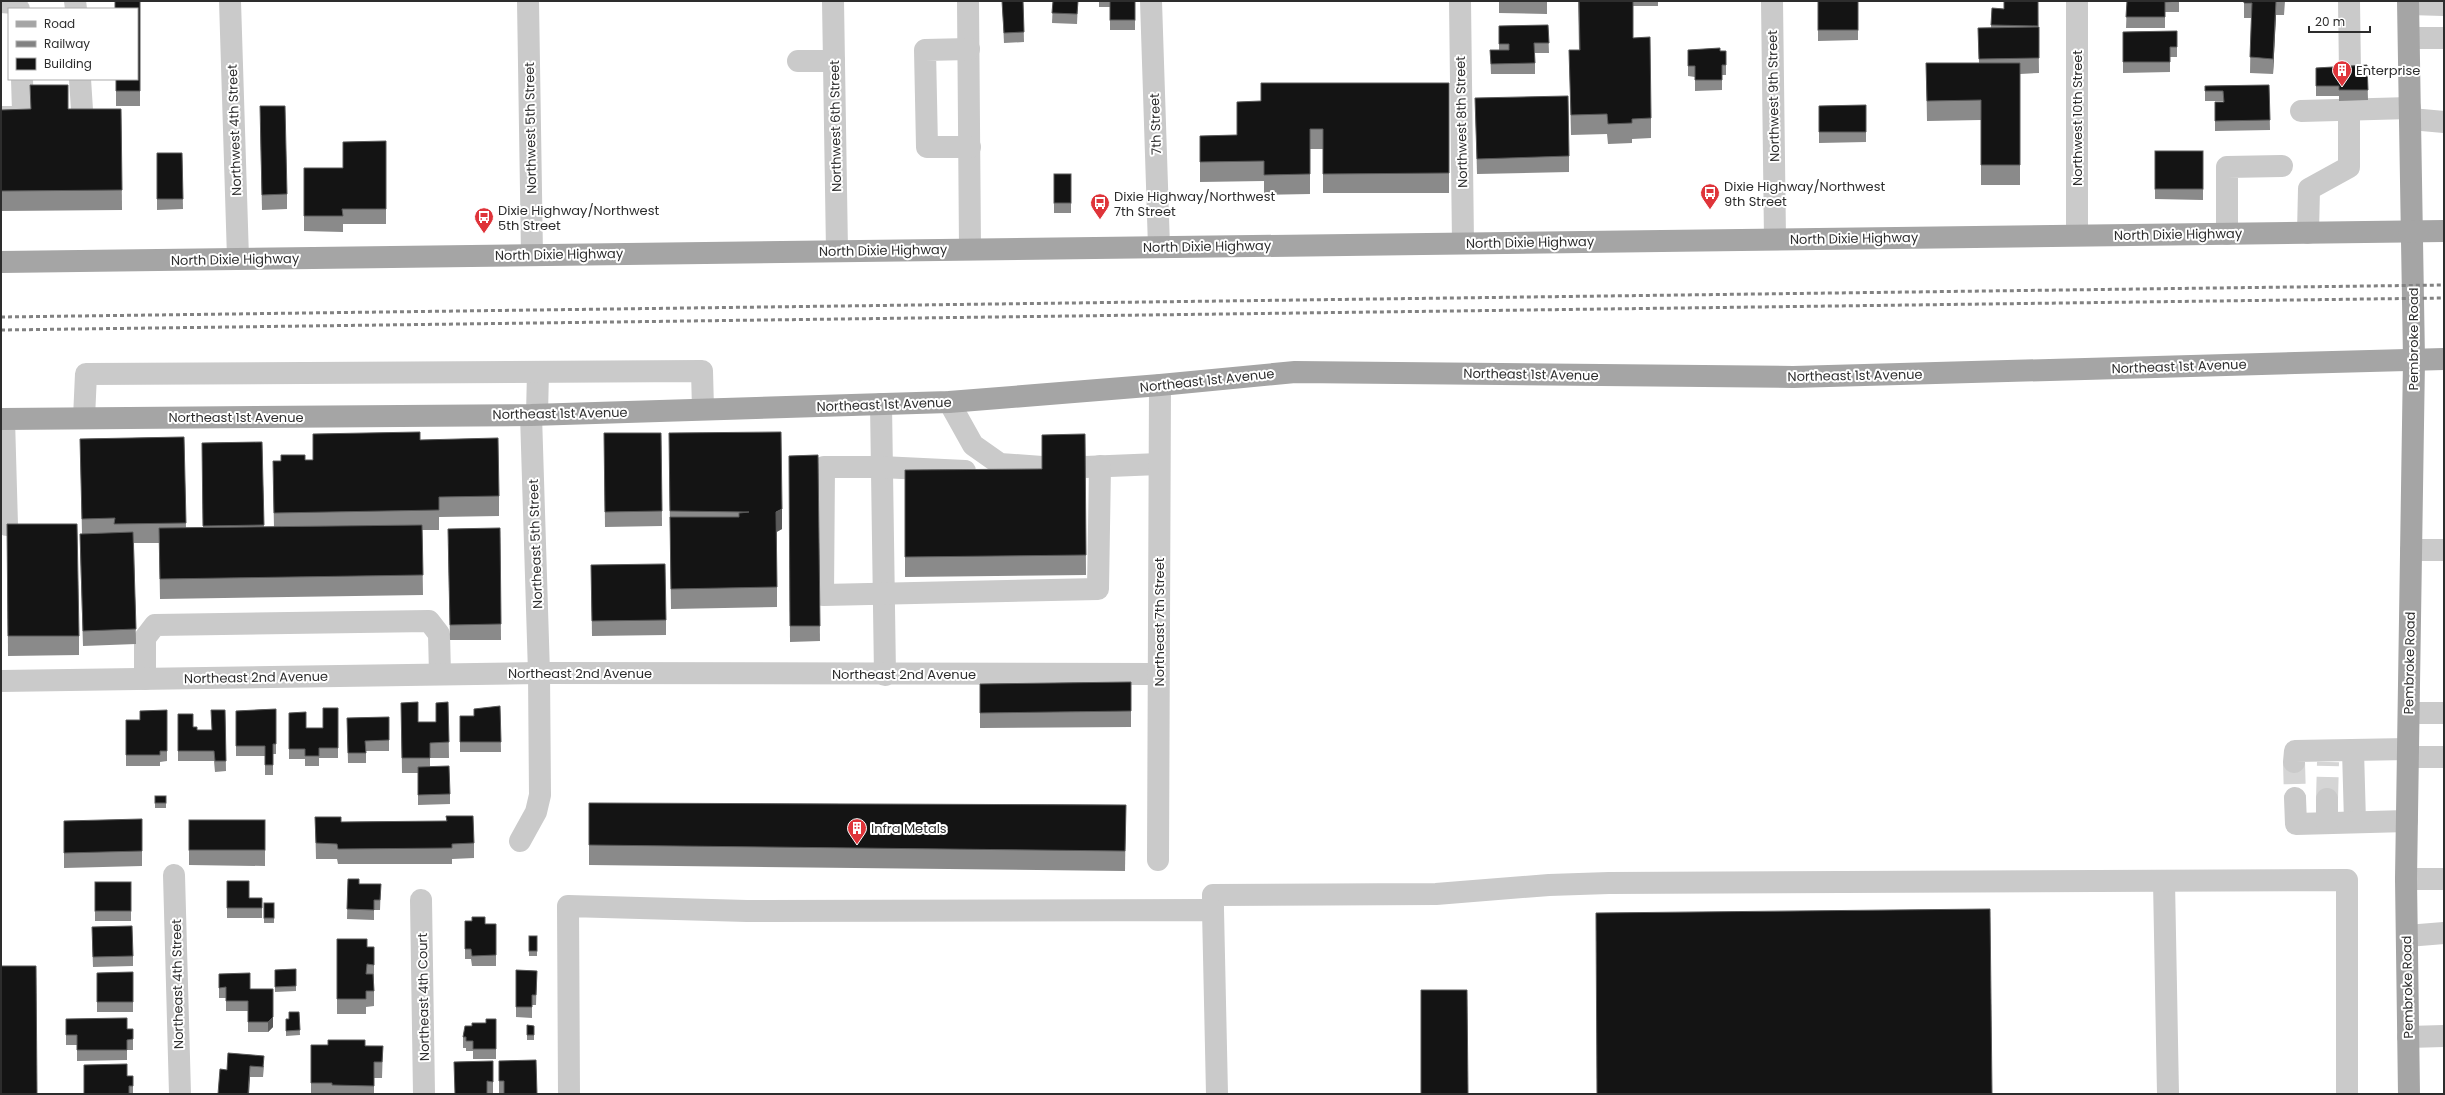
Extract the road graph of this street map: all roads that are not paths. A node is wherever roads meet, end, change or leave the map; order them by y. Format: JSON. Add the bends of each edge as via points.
{"nodes":[{"id":1,"x":230,"y":1,"type":"edge"},
{"id":2,"x":528,"y":1,"type":"edge"},
{"id":3,"x":832,"y":1,"type":"edge"},
{"id":4,"x":968,"y":1,"type":"edge"},
{"id":5,"x":1151,"y":1,"type":"edge"},
{"id":6,"x":1460,"y":1,"type":"edge"},
{"id":7,"x":1772,"y":1,"type":"edge"},
{"id":8,"x":2077,"y":1,"type":"edge"},
{"id":9,"x":2349,"y":1,"type":"edge"},
{"id":10,"x":1,"y":2,"type":"edge"},
{"id":11,"x":2408,"y":3,"type":"edge"},
{"id":12,"x":2444,"y":5,"type":"edge"},
{"id":13,"x":18,"y":8,"type":"edge"},
{"id":14,"x":2409,"y":38,"type":"junction"},
{"id":15,"x":2444,"y":38,"type":"edge"},
{"id":16,"x":968,"y":48,"type":"junction"},
{"id":17,"x":798,"y":62,"type":"dead end"},
{"id":18,"x":834,"y":62,"type":"junction"},
{"id":19,"x":2350,"y":73,"type":"edge"},
{"id":20,"x":22,"y":80,"type":"edge"},
{"id":21,"x":80,"y":80,"type":"edge"},
{"id":22,"x":2349,"y":109,"type":"junction"},
{"id":23,"x":82,"y":110,"type":"edge"},
{"id":24,"x":2301,"y":111,"type":"dead end"},
{"id":25,"x":2410,"y":113,"type":"junction"},
{"id":26,"x":1,"y":117,"type":"edge"},
{"id":27,"x":2444,"y":122,"type":"edge"},
{"id":28,"x":970,"y":147,"type":"junction"},
{"id":29,"x":2282,"y":166,"type":"dead end"},
{"id":30,"x":2444,"y":231,"type":"edge"},
{"id":31,"x":2412,"y":232,"type":"junction"},
{"id":32,"x":2308,"y":233,"type":"junction"},
{"id":33,"x":2227,"y":234,"type":"junction"},
{"id":34,"x":2077,"y":235,"type":"junction"},
{"id":35,"x":1775,"y":239,"type":"junction"},
{"id":36,"x":1463,"y":243,"type":"junction"},
{"id":37,"x":1159,"y":247,"type":"junction"},
{"id":38,"x":970,"y":248,"type":"junction"},
{"id":39,"x":837,"y":251,"type":"junction"},
{"id":40,"x":532,"y":255,"type":"junction"},
{"id":41,"x":238,"y":258,"type":"junction"},
{"id":42,"x":1,"y":262,"type":"edge"},
{"id":43,"x":2444,"y":359,"type":"edge"},
{"id":44,"x":2414,"y":360,"type":"junction"},
{"id":45,"x":538,"y":372,"type":"junction"},
{"id":46,"x":1160,"y":385,"type":"junction"},
{"id":47,"x":950,"y":402,"type":"junction"},
{"id":48,"x":881,"y":404,"type":"junction"},
{"id":49,"x":703,"y":409,"type":"junction"},
{"id":50,"x":534,"y":414,"type":"junction"},
{"id":51,"x":84,"y":418,"type":"junction"},
{"id":52,"x":3,"y":419,"type":"edge"},
{"id":53,"x":1159,"y":464,"type":"junction"},
{"id":54,"x":880,"y":467,"type":"junction"},
{"id":55,"x":1042,"y":467,"type":"edge"},
{"id":56,"x":964,"y":471,"type":"edge"},
{"id":57,"x":7,"y":525,"type":"edge"},
{"id":58,"x":2410,"y":550,"type":"junction"},
{"id":59,"x":2444,"y":550,"type":"edge"},
{"id":60,"x":882,"y":594,"type":"junction"},
{"id":61,"x":539,"y":673,"type":"junction"},
{"id":62,"x":440,"y":674,"type":"junction"},
{"id":63,"x":1158,"y":674,"type":"junction"},
{"id":64,"x":885,"y":675,"type":"junction"},
{"id":65,"x":145,"y":679,"type":"junction"},
{"id":66,"x":1,"y":681,"type":"edge"},
{"id":67,"x":2409,"y":713,"type":"junction"},
{"id":68,"x":2444,"y":713,"type":"edge"},
{"id":69,"x":2354,"y":750,"type":"junction"},
{"id":70,"x":2408,"y":753,"type":"junction"},
{"id":71,"x":2444,"y":756,"type":"edge"},
{"id":72,"x":2294,"y":762,"type":"dead end"},
{"id":73,"x":2295,"y":798,"type":"tunnel mouth"},
{"id":74,"x":2327,"y":799,"type":"tunnel mouth"},
{"id":75,"x":2407,"y":821,"type":"junction"},
{"id":76,"x":2355,"y":822,"type":"junction"},
{"id":77,"x":2327,"y":823,"type":"junction"},
{"id":78,"x":520,"y":840,"type":"dead end"},
{"id":79,"x":1158,"y":860,"type":"dead end"},
{"id":80,"x":174,"y":875,"type":"dead end"},
{"id":81,"x":2444,"y":878,"type":"edge"},
{"id":82,"x":2406,"y":879,"type":"junction"},
{"id":83,"x":2164,"y":881,"type":"junction"},
{"id":84,"x":421,"y":900,"type":"dead end"},
{"id":85,"x":1213,"y":910,"type":"junction"},
{"id":86,"x":2444,"y":933,"type":"edge"},
{"id":87,"x":2406,"y":936,"type":"junction"},
{"id":88,"x":2444,"y":1036,"type":"edge"},
{"id":89,"x":2408,"y":1037,"type":"junction"},
{"id":90,"x":180,"y":1094,"type":"edge"},
{"id":91,"x":424,"y":1094,"type":"edge"},
{"id":92,"x":570,"y":1094,"type":"edge"},
{"id":93,"x":1217,"y":1094,"type":"edge"},
{"id":94,"x":2168,"y":1094,"type":"edge"},
{"id":95,"x":2347,"y":1094,"type":"edge"},
{"id":96,"x":2409,"y":1094,"type":"edge"}],
"edges":[{"from":1,"to":41,"type":"street","name":"Northwest 4th Street"},
{"from":2,"to":40,"type":"street","name":"Northwest 5th Street"},
{"from":3,"to":18,"type":"street","name":"Northwest 6th Street"},
{"from":4,"to":16,"type":"street"},
{"from":5,"to":37,"type":"street","name":"7th Street"},
{"from":6,"to":36,"type":"street","name":"Northwest 8th Street"},
{"from":7,"to":35,"type":"street","name":"Northwest 9th Street"},
{"from":8,"to":34,"type":"street","name":"Northwest 10th Street"},
{"from":9,"to":19,"type":"street"},
{"from":10,"to":13,"type":"street","via":[[14,3]]},
{"from":11,"to":12,"type":"street"},
{"from":11,"to":14,"type":"main road","name":"Pembroke Road"},
{"from":14,"to":15,"type":"street"},
{"from":14,"to":25,"type":"main road","name":"Pembroke Road"},
{"from":16,"to":28,"type":"street"},
{"from":16,"to":28,"type":"street","via":[[925,50],[927,147]]},
{"from":17,"to":18,"type":"street"},
{"from":18,"to":39,"type":"street","name":"Northwest 6th Street"},
{"from":20,"to":26,"type":"street","via":[[23,112],[18,117]]},
{"from":21,"to":23,"type":"street"},
{"from":22,"to":24,"type":"street"},
{"from":22,"to":25,"type":"street"},
{"from":22,"to":32,"type":"street","via":[[2349,167],[2309,189]]},
{"from":25,"to":27,"type":"street"},
{"from":25,"to":31,"type":"main road","name":"Pembroke Road"},
{"from":28,"to":38,"type":"street"},
{"from":29,"to":33,"type":"street","via":[[2227,167]]},
{"from":30,"to":31,"type":"main road","name":"North Dixie Highway"},
{"from":31,"to":32,"type":"main road","name":"North Dixie Highway"},
{"from":31,"to":44,"type":"main road","name":"Pembroke Road"},
{"from":32,"to":33,"type":"main road","name":"North Dixie Highway"},
{"from":33,"to":34,"type":"main road","name":"North Dixie Highway"},
{"from":34,"to":35,"type":"main road","name":"North Dixie Highway"},
{"from":35,"to":36,"type":"main road","name":"North Dixie Highway"},
{"from":36,"to":37,"type":"main road","name":"North Dixie Highway"},
{"from":37,"to":38,"type":"main road","name":"North Dixie Highway"},
{"from":38,"to":39,"type":"main road","name":"North Dixie Highway"},
{"from":39,"to":40,"type":"main road","name":"North Dixie Highway"},
{"from":40,"to":41,"type":"main road","name":"North Dixie Highway"},
{"from":41,"to":42,"type":"main road","name":"North Dixie Highway"},
{"from":43,"to":44,"type":"main road","name":"Northeast 1st Avenue"},
{"from":44,"to":46,"type":"main road","name":"Northeast 1st Avenue","via":[[1793,377],[1295,372]]},
{"from":44,"to":58,"type":"main road","name":"Pembroke Road"},
{"from":45,"to":49,"type":"street","via":[[702,371]]},
{"from":45,"to":50,"type":"street","name":"Northeast 5th Street"},
{"from":45,"to":51,"type":"street","via":[[86,374]]},
{"from":46,"to":47,"type":"main road","name":"Northeast 1st Avenue"},
{"from":46,"to":53,"type":"street","name":"Northeast 7th Street"},
{"from":47,"to":48,"type":"main road","name":"Northeast 1st Avenue"},
{"from":47,"to":55,"type":"street","via":[[973,445],[1000,464]]},
{"from":48,"to":49,"type":"main road","name":"Northeast 1st Avenue"},
{"from":48,"to":54,"type":"street"},
{"from":49,"to":50,"type":"main road","name":"Northeast 1st Avenue"},
{"from":50,"to":51,"type":"main road","name":"Northeast 1st Avenue"},
{"from":50,"to":61,"type":"street","name":"Northeast 5th Street"},
{"from":51,"to":52,"type":"main road","name":"Northeast 1st Avenue"},
{"from":52,"to":57,"type":"street"},
{"from":53,"to":60,"type":"street","via":[[1092,466],[1098,589]]},
{"from":53,"to":63,"type":"street","name":"Northeast 7th Street"},
{"from":54,"to":56,"type":"street"},
{"from":54,"to":60,"type":"street"},
{"from":54,"to":60,"type":"street","via":[[824,467],[823,595]]},
{"from":58,"to":59,"type":"street"},
{"from":58,"to":67,"type":"main road","name":"Pembroke Road"},
{"from":60,"to":64,"type":"street"},
{"from":61,"to":62,"type":"street","name":"Northeast 2nd Avenue"},
{"from":61,"to":64,"type":"street","name":"Northeast 2nd Avenue"},
{"from":61,"to":78,"type":"street","name":"Northeast 5th Street","via":[[540,795],[536,812]]},
{"from":62,"to":65,"type":"street","name":"Northeast 2nd Avenue"},
{"from":62,"to":65,"type":"street","via":[[439,634],[429,621],[155,625],[145,638]]},
{"from":63,"to":64,"type":"street","name":"Northeast 2nd Avenue"},
{"from":63,"to":79,"type":"street","name":"Northeast 7th Street"},
{"from":65,"to":66,"type":"street","name":"Northeast 2nd Avenue"},
{"from":67,"to":68,"type":"street"},
{"from":67,"to":70,"type":"main road","name":"Pembroke Road"},
{"from":69,"to":70,"type":"street"},
{"from":69,"to":72,"type":"street","via":[[2327,756],[2295,751]]},
{"from":69,"to":76,"type":"street"},
{"from":70,"to":71,"type":"street"},
{"from":70,"to":75,"type":"main road","name":"Pembroke Road"},
{"from":73,"to":77,"type":"street","via":[[2296,824]]},
{"from":74,"to":77,"type":"street"},
{"from":75,"to":76,"type":"street"},
{"from":75,"to":82,"type":"main road","name":"Pembroke Road"},
{"from":76,"to":77,"type":"street"},
{"from":80,"to":90,"type":"street","name":"Northeast 4th Street"},
{"from":81,"to":82,"type":"street"},
{"from":82,"to":87,"type":"main road","name":"Pembroke Road"},
{"from":83,"to":85,"type":"street","via":[[1608,882],[1549,884],[1436,894],[1213,895]]},
{"from":83,"to":94,"type":"street"},
{"from":83,"to":95,"type":"street","via":[[2347,880]]},
{"from":84,"to":91,"type":"street","name":"Northeast 4th Court"},
{"from":85,"to":92,"type":"street","via":[[747,911],[568,906]]},
{"from":85,"to":93,"type":"street"},
{"from":86,"to":87,"type":"street"},
{"from":87,"to":89,"type":"main road","name":"Pembroke Road"},
{"from":88,"to":89,"type":"street"},
{"from":89,"to":96,"type":"main road","name":"Pembroke Road"}]}
